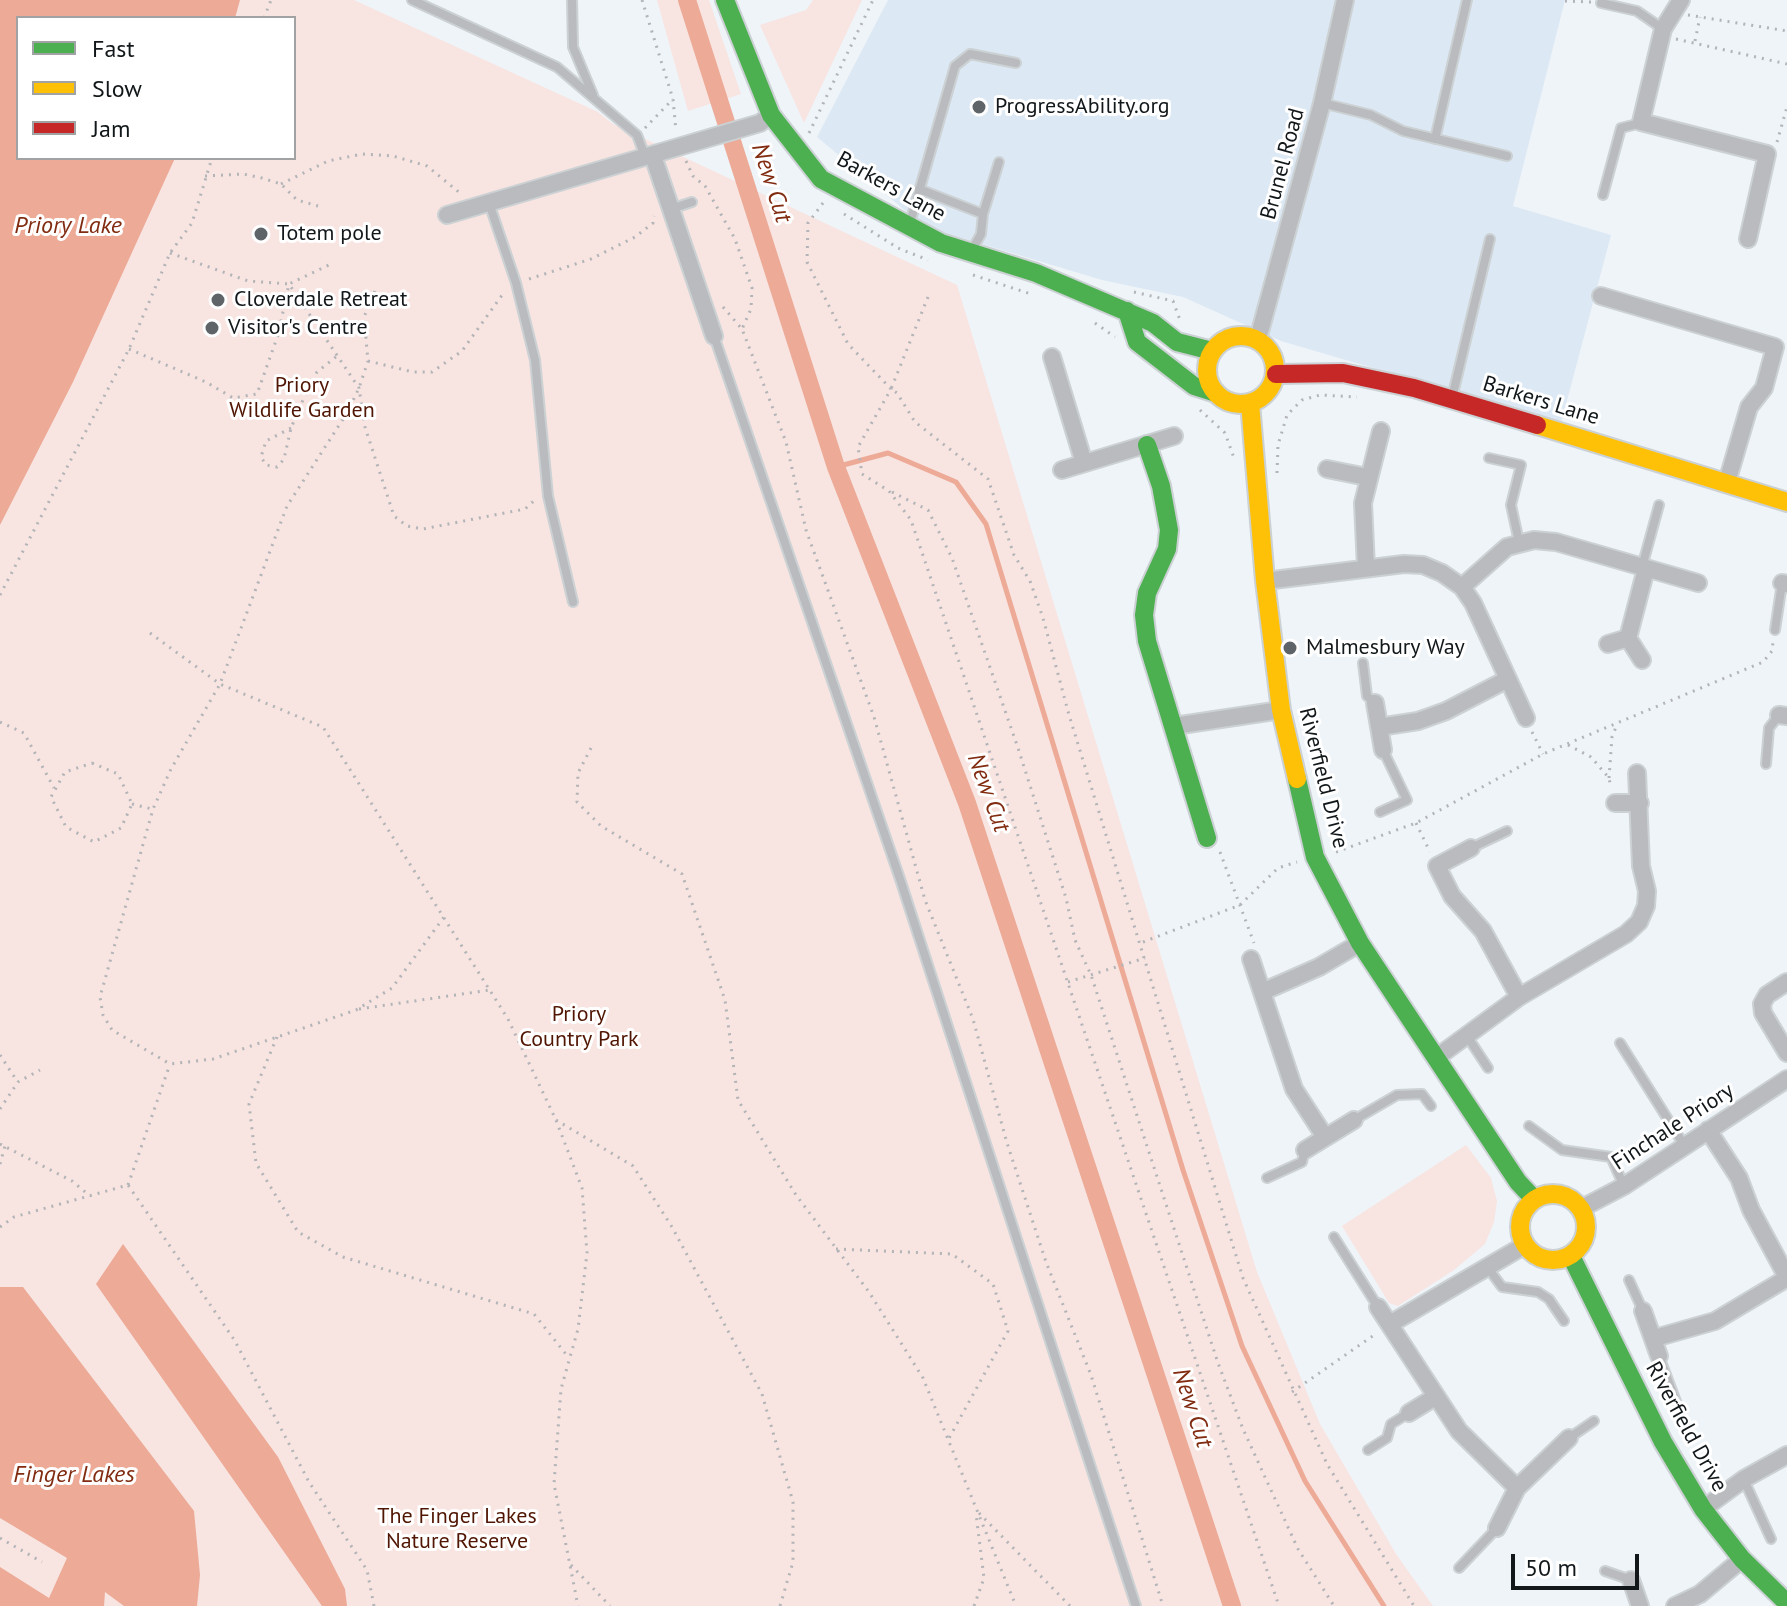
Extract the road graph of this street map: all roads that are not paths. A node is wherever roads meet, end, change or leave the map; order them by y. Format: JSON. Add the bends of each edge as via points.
{"nodes":[{"id":1,"x":412,"y":0,"type":"edge"},
{"id":2,"x":572,"y":0,"type":"edge"},
{"id":3,"x":725,"y":0,"type":"edge"},
{"id":4,"x":1345,"y":0,"type":"edge"},
{"id":5,"x":1467,"y":0,"type":"edge"},
{"id":6,"x":1601,"y":3,"type":"dead end"},
{"id":7,"x":1678,"y":4,"type":"edge"},
{"id":8,"x":1662,"y":32,"type":"junction"},
{"id":9,"x":1016,"y":63,"type":"dead end"},
{"id":10,"x":593,"y":97,"type":"junction"},
{"id":11,"x":1322,"y":103,"type":"junction"},
{"id":12,"x":771,"y":115,"type":"junction"},
{"id":13,"x":1641,"y":122,"type":"junction"},
{"id":14,"x":1435,"y":139,"type":"junction"},
{"id":15,"x":1507,"y":156,"type":"dead end"},
{"id":16,"x":649,"y":157,"type":"junction"},
{"id":17,"x":999,"y":162,"type":"dead end"},
{"id":18,"x":919,"y":189,"type":"junction"},
{"id":19,"x":1603,"y":195,"type":"dead end"},
{"id":20,"x":692,"y":202,"type":"dead end"},
{"id":21,"x":483,"y":205,"type":"junction"},
{"id":22,"x":671,"y":209,"type":"junction"},
{"id":23,"x":983,"y":214,"type":"junction"},
{"id":24,"x":447,"y":215,"type":"dead end"},
{"id":25,"x":909,"y":228,"type":"junction"},
{"id":26,"x":1490,"y":239,"type":"dead end"},
{"id":27,"x":1748,"y":239,"type":"dead end"},
{"id":28,"x":971,"y":252,"type":"junction"},
{"id":29,"x":1601,"y":296,"type":"dead end"},
{"id":30,"x":1127,"y":311,"type":"junction"},
{"id":31,"x":714,"y":336,"type":"joint"},
{"id":32,"x":1258,"y":339,"type":"junction"},
{"id":33,"x":1212,"y":351,"type":"junction"},
{"id":34,"x":1052,"y":357,"type":"dead end"},
{"id":35,"x":1276,"y":374,"type":"junction"},
{"id":36,"x":1216,"y":393,"type":"junction"},
{"id":37,"x":1452,"y":399,"type":"junction"},
{"id":38,"x":1250,"y":403,"type":"junction"},
{"id":39,"x":1381,"y":431,"type":"dead end"},
{"id":40,"x":1174,"y":436,"type":"dead end"},
{"id":41,"x":1147,"y":445,"type":"junction"},
{"id":42,"x":1489,"y":458,"type":"dead end"},
{"id":43,"x":1084,"y":463,"type":"junction"},
{"id":44,"x":1327,"y":469,"type":"dead end"},
{"id":45,"x":1062,"y":470,"type":"dead end"},
{"id":46,"x":1367,"y":477,"type":"junction"},
{"id":47,"x":1727,"y":482,"type":"junction"},
{"id":48,"x":1787,"y":502,"type":"edge"},
{"id":49,"x":1659,"y":505,"type":"dead end"},
{"id":50,"x":1519,"y":542,"type":"junction"},
{"id":51,"x":1366,"y":568,"type":"junction"},
{"id":52,"x":1644,"y":569,"type":"junction"},
{"id":53,"x":1265,"y":581,"type":"junction"},
{"id":54,"x":1698,"y":583,"type":"dead end"},
{"id":55,"x":1784,"y":584,"type":"edge"},
{"id":56,"x":1462,"y":587,"type":"junction"},
{"id":57,"x":573,"y":602,"type":"dead end"},
{"id":58,"x":1775,"y":630,"type":"road end"},
{"id":59,"x":1628,"y":638,"type":"junction"},
{"id":60,"x":1608,"y":644,"type":"dead end"},
{"id":61,"x":1642,"y":660,"type":"dead end"},
{"id":62,"x":1363,"y":663,"type":"dead end"},
{"id":63,"x":1508,"y":679,"type":"junction"},
{"id":64,"x":1375,"y":703,"type":"joint"},
{"id":65,"x":1281,"y":710,"type":"junction"},
{"id":66,"x":1783,"y":715,"type":"edge"},
{"id":67,"x":1526,"y":718,"type":"road end"},
{"id":68,"x":1174,"y":726,"type":"junction"},
{"id":69,"x":1379,"y":727,"type":"junction"},
{"id":70,"x":1383,"y":750,"type":"joint"},
{"id":71,"x":1766,"y":764,"type":"dead end"},
{"id":72,"x":1637,"y":773,"type":"dead end"},
{"id":73,"x":1615,"y":803,"type":"road end"},
{"id":74,"x":1640,"y":803,"type":"junction"},
{"id":75,"x":1380,"y":812,"type":"dead end"},
{"id":76,"x":1507,"y":831,"type":"dead end"},
{"id":77,"x":1207,"y":838,"type":"road end"},
{"id":78,"x":1471,"y":848,"type":"joint"},
{"id":79,"x":1360,"y":943,"type":"junction"},
{"id":80,"x":1251,"y":959,"type":"road end"},
{"id":81,"x":1787,"y":982,"type":"edge"},
{"id":82,"x":1262,"y":992,"type":"junction"},
{"id":83,"x":1519,"y":997,"type":"junction"},
{"id":84,"x":1467,"y":1035,"type":"junction"},
{"id":85,"x":1620,"y":1043,"type":"dead end"},
{"id":86,"x":1787,"y":1053,"type":"edge"},
{"id":87,"x":1436,"y":1058,"type":"junction"},
{"id":88,"x":1488,"y":1068,"type":"dead end"},
{"id":89,"x":1787,"y":1079,"type":"edge"},
{"id":90,"x":1431,"y":1106,"type":"dead end"},
{"id":91,"x":1354,"y":1120,"type":"joint"},
{"id":92,"x":1529,"y":1126,"type":"dead end"},
{"id":93,"x":1708,"y":1130,"type":"junction"},
{"id":94,"x":1325,"y":1137,"type":"junction"},
{"id":95,"x":1684,"y":1145,"type":"junction"},
{"id":96,"x":1305,"y":1150,"type":"joint"},
{"id":97,"x":1267,"y":1178,"type":"dead end"},
{"id":98,"x":1624,"y":1186,"type":"junction"},
{"id":99,"x":1534,"y":1199,"type":"junction"},
{"id":100,"x":1582,"y":1208,"type":"junction"},
{"id":101,"x":1334,"y":1237,"type":"dead end"},
{"id":102,"x":1525,"y":1245,"type":"junction"},
{"id":103,"x":1571,"y":1256,"type":"junction"},
{"id":104,"x":1488,"y":1268,"type":"junction"},
{"id":105,"x":1787,"y":1278,"type":"edge"},
{"id":106,"x":1629,"y":1280,"type":"dead end"},
{"id":107,"x":1378,"y":1307,"type":"joint"},
{"id":108,"x":1643,"y":1311,"type":"joint"},
{"id":109,"x":1564,"y":1321,"type":"dead end"},
{"id":110,"x":1390,"y":1324,"type":"junction"},
{"id":111,"x":1655,"y":1338,"type":"junction"},
{"id":112,"x":1659,"y":1356,"type":"joint"},
{"id":113,"x":1435,"y":1397,"type":"junction"},
{"id":114,"x":1677,"y":1404,"type":"dead end"},
{"id":115,"x":1409,"y":1413,"type":"joint"},
{"id":116,"x":1594,"y":1421,"type":"dead end"},
{"id":117,"x":1569,"y":1438,"type":"joint"},
{"id":118,"x":1368,"y":1450,"type":"dead end"},
{"id":119,"x":1787,"y":1455,"type":"edge"},
{"id":120,"x":1744,"y":1479,"type":"junction"},
{"id":121,"x":1517,"y":1488,"type":"junction"},
{"id":122,"x":1703,"y":1509,"type":"junction"},
{"id":123,"x":1497,"y":1528,"type":"joint"},
{"id":124,"x":1771,"y":1539,"type":"dead end"},
{"id":125,"x":1742,"y":1559,"type":"junction"},
{"id":126,"x":1459,"y":1568,"type":"dead end"},
{"id":127,"x":1605,"y":1571,"type":"dead end"},
{"id":128,"x":1631,"y":1580,"type":"joint"},
{"id":129,"x":1787,"y":1603,"type":"edge"},
{"id":130,"x":1682,"y":1605,"type":"edge"},
{"id":131,"x":1136,"y":1606,"type":"edge"},
{"id":132,"x":1640,"y":1606,"type":"edge"}],
"edges":[{"from":1,"to":10,"type":"lane","via":[[557,67]]},
{"from":2,"to":10,"type":"lane","via":[[573,47]]},
{"from":3,"to":12,"type":"street","name":"Barkers Lane"},
{"from":4,"to":11,"type":"street","name":"Brunel Road"},
{"from":5,"to":14,"type":"lane"},
{"from":6,"to":8,"type":"lane","via":[[1637,11]]},
{"from":7,"to":8,"type":"street"},
{"from":8,"to":13,"type":"street"},
{"from":9,"to":18,"type":"lane","via":[[970,54],[955,66]]},
{"from":10,"to":16,"type":"lane","via":[[637,135]]},
{"from":11,"to":14,"type":"lane"},
{"from":11,"to":32,"type":"street","name":"Brunel Road"},
{"from":12,"to":16,"type":"street"},
{"from":12,"to":25,"type":"street","name":"Barkers Lane","via":[[821,179]]},
{"from":13,"to":19,"type":"lane","via":[[1621,128]]},
{"from":13,"to":27,"type":"street","via":[[1767,154]]},
{"from":14,"to":15,"type":"lane"},
{"from":16,"to":21,"type":"street"},
{"from":16,"to":22,"type":"street"},
{"from":17,"to":23,"type":"lane"},
{"from":18,"to":23,"type":"lane"},
{"from":18,"to":25,"type":"lane"},
{"from":20,"to":22,"type":"lane"},
{"from":21,"to":24,"type":"street"},
{"from":21,"to":57,"type":"lane","via":[[516,283],[535,360],[548,496]]},
{"from":22,"to":31,"type":"street"},
{"from":23,"to":28,"type":"lane","via":[[981,234]]},
{"from":25,"to":28,"type":"street","name":"Barkers Lane"},
{"from":26,"to":37,"type":"lane"},
{"from":28,"to":30,"type":"street","name":"Barkers Lane"},
{"from":29,"to":47,"type":"street","via":[[1775,347],[1764,388],[1749,407]]},
{"from":30,"to":33,"type":"street","name":"Barkers Lane","via":[[1177,342]]},
{"from":30,"to":36,"type":"street","via":[[1137,342],[1194,386]]},
{"from":31,"to":131,"type":"lane","via":[[900,879]]},
{"from":32,"to":33,"type":"street","via":[[1236,336]]},
{"from":32,"to":35,"type":"street","via":[[1269,350]]},
{"from":33,"to":36,"type":"street","via":[[1207,372]]},
{"from":34,"to":43,"type":"street"},
{"from":35,"to":37,"type":"street","name":"Barkers Lane","via":[[1343,373]]},
{"from":35,"to":38,"type":"street","via":[[1269,390]]},
{"from":36,"to":38,"type":"street","via":[[1237,404]]},
{"from":37,"to":47,"type":"street","name":"Barkers Lane"},
{"from":38,"to":53,"type":"street","name":"Riverfield Drive"},
{"from":39,"to":46,"type":"street"},
{"from":40,"to":41,"type":"street"},
{"from":41,"to":43,"type":"street"},
{"from":41,"to":68,"type":"street","via":[[1169,530],[1144,615]]},
{"from":42,"to":50,"type":"lane","via":[[1521,465],[1511,505]]},
{"from":43,"to":45,"type":"street"},
{"from":44,"to":46,"type":"street"},
{"from":46,"to":51,"type":"street","via":[[1361,523]]},
{"from":47,"to":48,"type":"street","name":"Barkers Lane"},
{"from":49,"to":52,"type":"lane"},
{"from":50,"to":52,"type":"street","via":[[1556,542]]},
{"from":50,"to":56,"type":"street","via":[[1491,558]]},
{"from":51,"to":53,"type":"street"},
{"from":51,"to":56,"type":"street","via":[[1423,565]]},
{"from":52,"to":54,"type":"street"},
{"from":52,"to":59,"type":"street"},
{"from":53,"to":65,"type":"street","name":"Riverfield Drive"},
{"from":55,"to":58,"type":"lane"},
{"from":56,"to":63,"type":"street"},
{"from":59,"to":60,"type":"street"},
{"from":59,"to":61,"type":"street"},
{"from":62,"to":64,"type":"lane","via":[[1367,696]]},
{"from":63,"to":67,"type":"street"},
{"from":63,"to":69,"type":"street","via":[[1446,711]]},
{"from":64,"to":69,"type":"street"},
{"from":65,"to":68,"type":"street"},
{"from":65,"to":79,"type":"street","name":"Riverfield Drive","via":[[1315,857]]},
{"from":66,"to":71,"type":"lane","via":[[1769,728]]},
{"from":68,"to":77,"type":"street"},
{"from":69,"to":70,"type":"street"},
{"from":70,"to":75,"type":"lane","via":[[1407,800]]},
{"from":72,"to":74,"type":"street"},
{"from":73,"to":74,"type":"street"},
{"from":74,"to":83,"type":"street","via":[[1647,891],[1639,922]]},
{"from":76,"to":78,"type":"lane"},
{"from":78,"to":83,"type":"street","via":[[1437,866],[1452,896],[1483,931]]},
{"from":79,"to":82,"type":"street"},
{"from":79,"to":87,"type":"street","name":"Riverfield Drive"},
{"from":80,"to":82,"type":"street"},
{"from":81,"to":86,"type":"street","via":[[1762,1004]]},
{"from":82,"to":94,"type":"street","via":[[1294,1089]]},
{"from":83,"to":84,"type":"street"},
{"from":84,"to":87,"type":"street"},
{"from":84,"to":88,"type":"lane"},
{"from":85,"to":95,"type":"lane"},
{"from":87,"to":99,"type":"street","name":"Riverfield Drive"},
{"from":89,"to":93,"type":"street","name":"Finchale Priory"},
{"from":90,"to":91,"type":"lane","via":[[1422,1094],[1397,1095]]},
{"from":91,"to":94,"type":"street"},
{"from":92,"to":98,"type":"lane","via":[[1562,1150],[1611,1157]]},
{"from":93,"to":95,"type":"street","name":"Finchale Priory"},
{"from":93,"to":105,"type":"street","via":[[1739,1178]]},
{"from":94,"to":96,"type":"street"},
{"from":95,"to":98,"type":"street","name":"Finchale Priory"},
{"from":96,"to":97,"type":"lane","via":[[1302,1162]]},
{"from":98,"to":100,"type":"street","name":"Finchale Priory"},
{"from":99,"to":100,"type":"street","via":[[1550,1193],[1568,1196]]},
{"from":99,"to":102,"type":"street","via":[[1523,1212],[1519,1230]]},
{"from":100,"to":103,"type":"street","via":[[1587,1227]]},
{"from":101,"to":107,"type":"lane"},
{"from":102,"to":103,"type":"street","via":[[1536,1256],[1554,1261]]},
{"from":102,"to":104,"type":"street"},
{"from":103,"to":122,"type":"street","name":"Riverfield Drive","via":[[1663,1442]]},
{"from":104,"to":109,"type":"lane","via":[[1502,1287],[1538,1292],[1549,1299]]},
{"from":104,"to":110,"type":"street"},
{"from":105,"to":111,"type":"street","via":[[1715,1321]]},
{"from":106,"to":108,"type":"lane"},
{"from":107,"to":110,"type":"street"},
{"from":108,"to":111,"type":"street"},
{"from":110,"to":113,"type":"street"},
{"from":111,"to":112,"type":"street"},
{"from":112,"to":114,"type":"lane"},
{"from":113,"to":115,"type":"street"},
{"from":113,"to":121,"type":"street","via":[[1459,1431]]},
{"from":115,"to":118,"type":"lane"},
{"from":116,"to":117,"type":"lane"},
{"from":117,"to":121,"type":"street"},
{"from":119,"to":120,"type":"street"},
{"from":120,"to":122,"type":"street"},
{"from":120,"to":124,"type":"lane"},
{"from":121,"to":123,"type":"street"},
{"from":122,"to":125,"type":"street","name":"Riverfield Drive"},
{"from":123,"to":126,"type":"lane"},
{"from":125,"to":129,"type":"street","name":"Riverfield Drive"},
{"from":125,"to":130,"type":"street"},
{"from":127,"to":128,"type":"lane"},
{"from":128,"to":132,"type":"street"}]}
